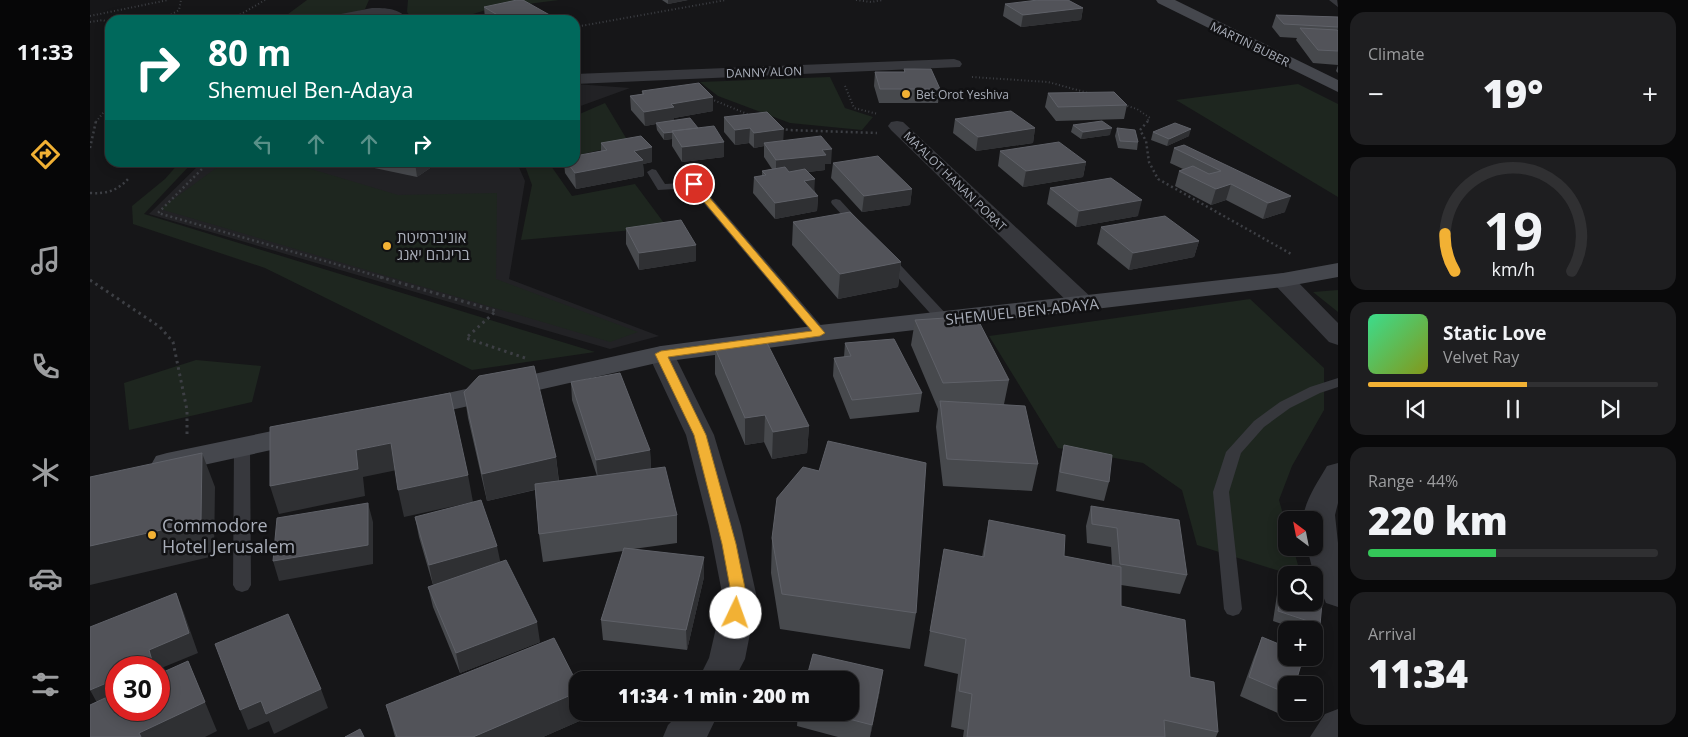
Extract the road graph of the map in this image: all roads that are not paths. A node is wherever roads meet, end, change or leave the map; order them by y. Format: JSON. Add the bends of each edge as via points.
{"nodes":[{"id":1,"x":1163,"y":0,"type":"edge"},
{"id":2,"x":1333,"y":0,"type":"edge"},
{"id":3,"x":1338,"y":4,"type":"edge"},
{"id":4,"x":379,"y":6,"type":"edge"},
{"id":5,"x":354,"y":15,"type":"edge"},
{"id":6,"x":396,"y":15,"type":"edge"},
{"id":7,"x":954,"y":64,"type":"dead end"},
{"id":8,"x":580,"y":79,"type":"edge"},
{"id":9,"x":1338,"y":87,"type":"edge"},
{"id":10,"x":901,"y":130,"type":"road end"},
{"id":11,"x":652,"y":172,"type":"dead end"},
{"id":12,"x":836,"y":202,"type":"dead end"},
{"id":13,"x":863,"y":232,"type":"edge"},
{"id":14,"x":876,"y":246,"type":"edge"},
{"id":15,"x":1331,"y":272,"type":"edge"},
{"id":16,"x":1283,"y":280,"type":"junction"},
{"id":17,"x":1084,"y":304,"type":"junction"},
{"id":18,"x":943,"y":319,"type":"junction"},
{"id":19,"x":820,"y":333,"type":"junction"},
{"id":20,"x":1338,"y":338,"type":"edge"},
{"id":21,"x":661,"y":354,"type":"junction"},
{"id":22,"x":1338,"y":382,"type":"edge"},
{"id":23,"x":387,"y":415,"type":"edge"},
{"id":24,"x":329,"y":428,"type":"edge"},
{"id":25,"x":242,"y":448,"type":"junction"},
{"id":26,"x":143,"y":468,"type":"edge"},
{"id":27,"x":1338,"y":473,"type":"edge"},
{"id":28,"x":242,"y":584,"type":"dead end"},
{"id":29,"x":1338,"y":594,"type":"edge"},
{"id":30,"x":1233,"y":609,"type":"dead end"},
{"id":31,"x":721,"y":671,"type":"edge"},
{"id":32,"x":696,"y":721,"type":"edge"},
{"id":33,"x":1338,"y":725,"type":"edge"},
{"id":34,"x":682,"y":737,"type":"edge"},
{"id":35,"x":1329,"y":737,"type":"edge"}],
"edges":[{"from":1,"to":9,"type":"street","name":"MARTIN BUBER"},
{"from":2,"to":3,"type":"lane"},
{"from":4,"to":5,"type":"street"},
{"from":4,"to":6,"type":"street"},
{"from":7,"to":8,"type":"street","name":"DANNY ALON"},
{"from":10,"to":17,"type":"street","name":"MA’ALOT HANAN PORAT"},
{"from":11,"to":19,"type":"lane","via":[[662,188],[694,184]]},
{"from":12,"to":13,"type":"lane"},
{"from":14,"to":18,"type":"lane"},
{"from":15,"to":16,"type":"street","name":"SHEMUEL BEN-ADAYA"},
{"from":16,"to":17,"type":"street","name":"SHEMUEL BEN-ADAYA"},
{"from":16,"to":20,"type":"street"},
{"from":17,"to":18,"type":"street","name":"SHEMUEL BEN-ADAYA"},
{"from":18,"to":19,"type":"street","name":"SHEMUEL BEN-ADAYA"},
{"from":19,"to":21,"type":"street","name":"SHEMUEL BEN-ADAYA"},
{"from":21,"to":23,"type":"street","name":"SHEMUEL BEN-ADAYA"},
{"from":21,"to":31,"type":"street","via":[[700,435],[725,526],[740,598],[727,659]]},
{"from":22,"to":30,"type":"lane","via":[[1285,405],[1259,424],[1234,452],[1221,492]]},
{"from":24,"to":25,"type":"street"},
{"from":25,"to":26,"type":"street"},
{"from":25,"to":28,"type":"lane"},
{"from":27,"to":29,"type":"street","via":[[1319,516],[1324,554]]},
{"from":32,"to":34,"type":"street"},
{"from":33,"to":35,"type":"street"}]}
